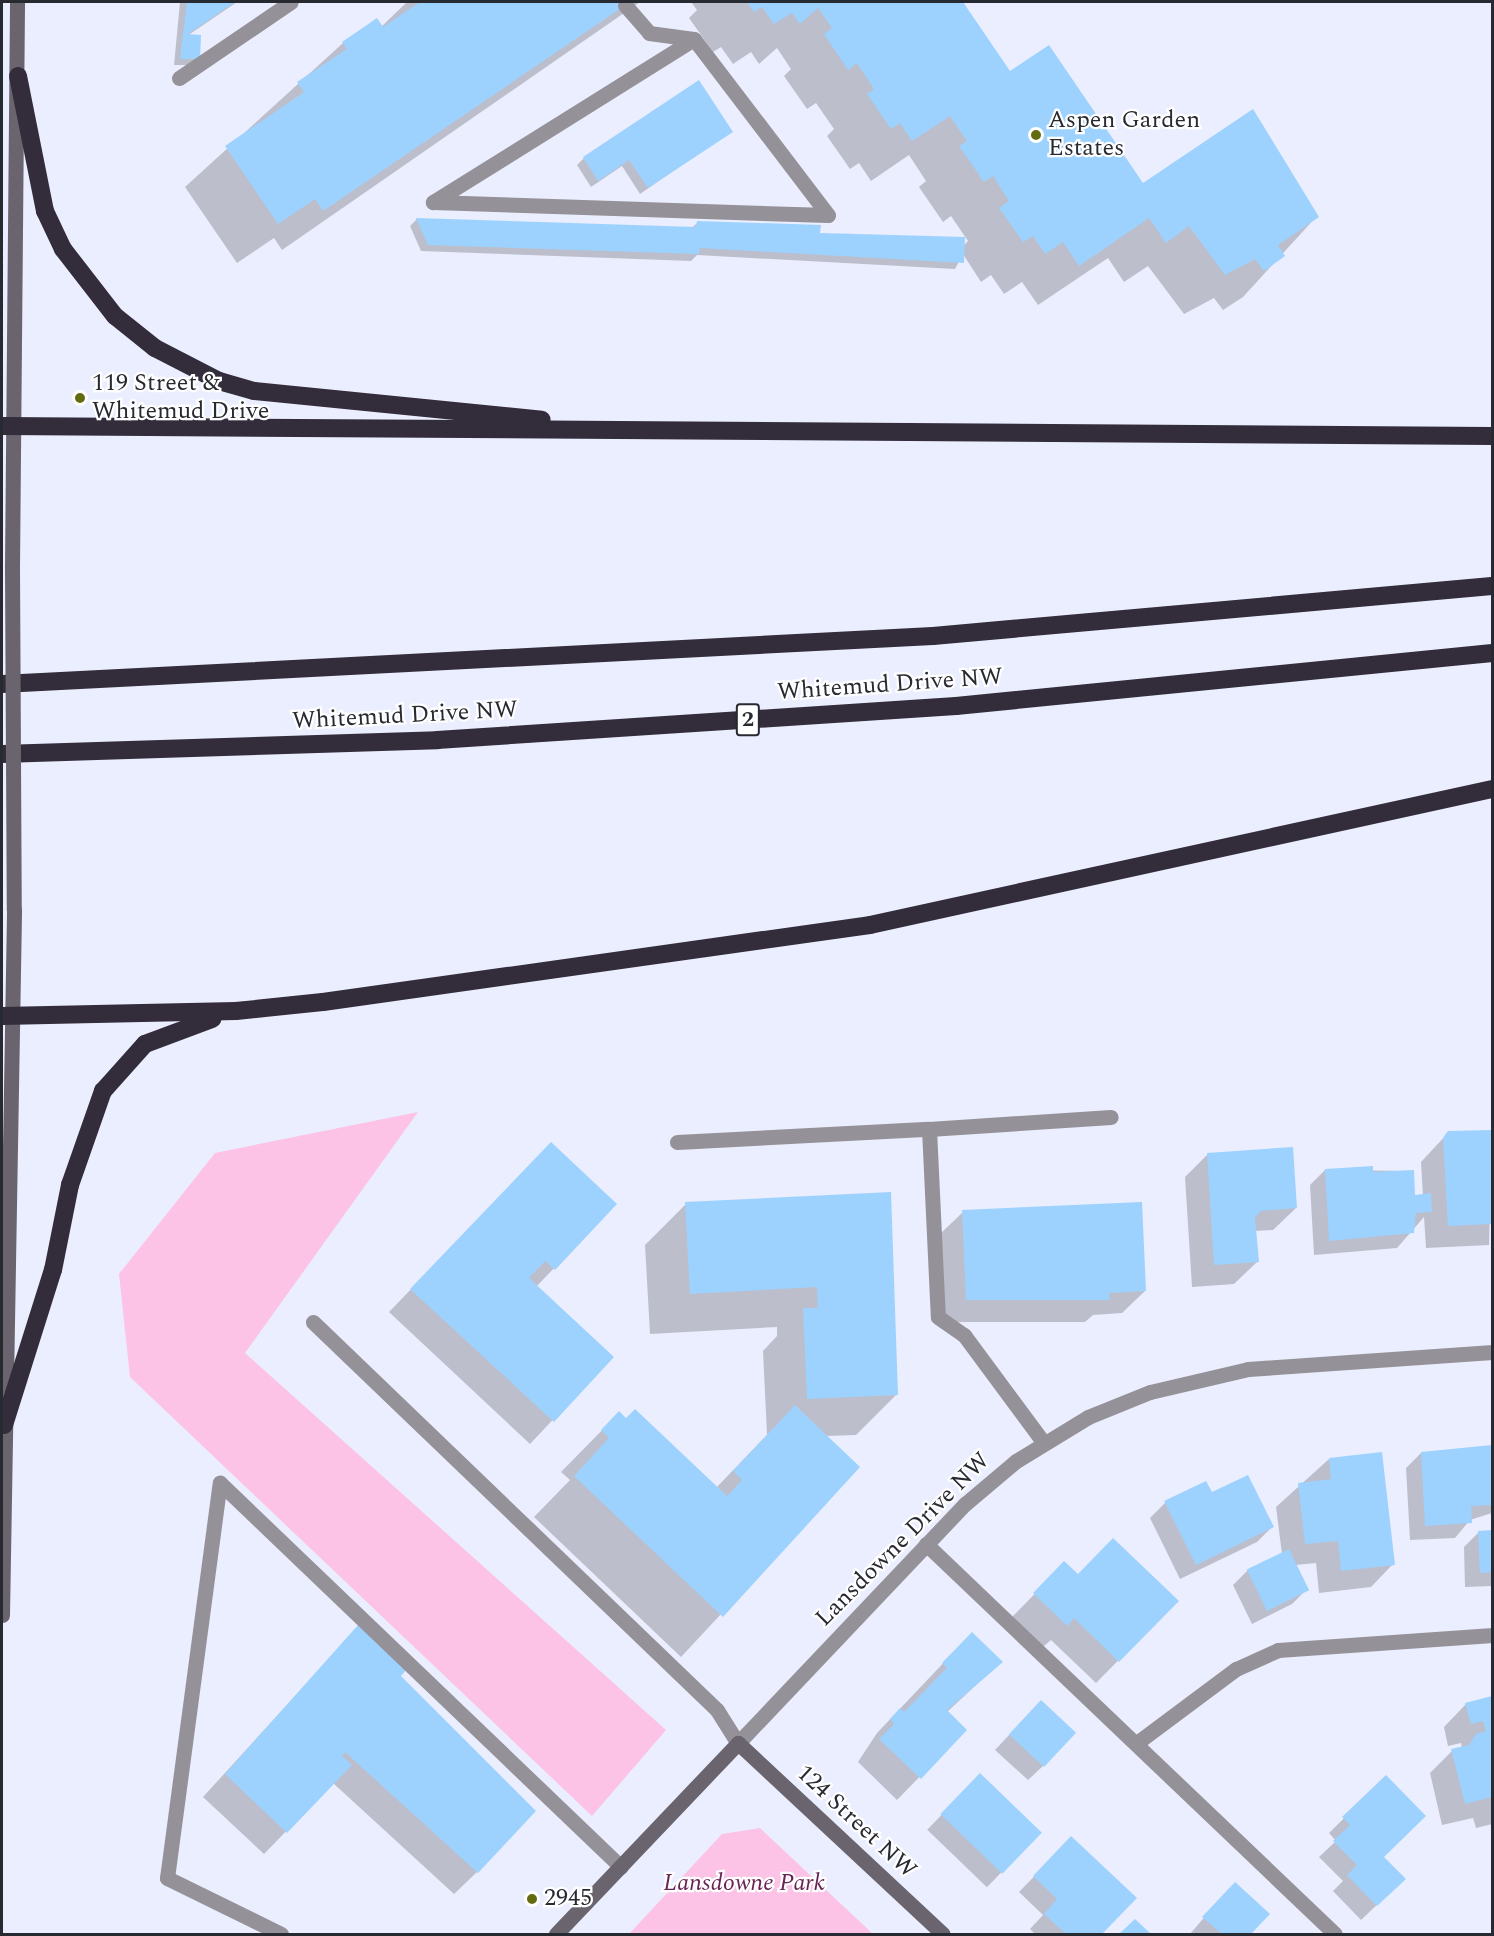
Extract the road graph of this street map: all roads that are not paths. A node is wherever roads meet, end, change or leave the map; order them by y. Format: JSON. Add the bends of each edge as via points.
{"nodes":[{"id":1,"x":17,"y":2,"type":"edge"},
{"id":2,"x":291,"y":2,"type":"edge"},
{"id":3,"x":625,"y":5,"type":"dead end"},
{"id":4,"x":694,"y":39,"type":"junction"},
{"id":5,"x":18,"y":76,"type":"junction"},
{"id":6,"x":178,"y":78,"type":"dead end"},
{"id":7,"x":7,"y":426,"type":"edge"},
{"id":8,"x":645,"y":431,"type":"junction"},
{"id":9,"x":1492,"y":436,"type":"edge"},
{"id":10,"x":1492,"y":586,"type":"edge"},
{"id":11,"x":1492,"y":653,"type":"edge"},
{"id":12,"x":2,"y":684,"type":"edge"},
{"id":13,"x":2,"y":754,"type":"edge"},
{"id":14,"x":1492,"y":789,"type":"edge"},
{"id":15,"x":236,"y":1011,"type":"junction"},
{"id":16,"x":6,"y":1016,"type":"edge"},
{"id":17,"x":1111,"y":1117,"type":"dead end"},
{"id":18,"x":929,"y":1129,"type":"junction"},
{"id":19,"x":677,"y":1142,"type":"dead end"},
{"id":20,"x":314,"y":1322,"type":"dead end"},
{"id":21,"x":1492,"y":1352,"type":"edge"},
{"id":22,"x":4,"y":1425,"type":"junction"},
{"id":23,"x":1044,"y":1443,"type":"junction"},
{"id":24,"x":926,"y":1544,"type":"junction"},
{"id":25,"x":2,"y":1615,"type":"edge"},
{"id":26,"x":1492,"y":1635,"type":"edge"},
{"id":27,"x":1138,"y":1742,"type":"junction"},
{"id":28,"x":738,"y":1743,"type":"junction"},
{"id":29,"x":621,"y":1867,"type":"junction"},
{"id":30,"x":281,"y":1935,"type":"edge"},
{"id":31,"x":556,"y":1935,"type":"edge"},
{"id":32,"x":943,"y":1935,"type":"edge"},
{"id":33,"x":1335,"y":1935,"type":"edge"}],
"edges":[{"from":1,"to":5,"type":"main road"},
{"from":2,"to":6,"type":"street"},
{"from":3,"to":4,"type":"street","via":[[649,33]]},
{"from":4,"to":4,"type":"street","via":[[684,45],[434,202],[828,215]]},
{"from":5,"to":7,"type":"main road"},
{"from":5,"to":8,"type":"highway","via":[[45,212],[63,249],[114,316],[178,362],[219,381],[290,397]]},
{"from":7,"to":8,"type":"highway"},
{"from":7,"to":16,"type":"main road","bridge":true,"via":[[14,910]]},
{"from":8,"to":9,"type":"highway"},
{"from":10,"to":12,"type":"highway","name":"Whitemud Drive NW","via":[[957,634]]},
{"from":11,"to":13,"type":"highway","name":"Whitemud Drive NW","number":"2","via":[[945,707],[437,740]]},
{"from":14,"to":15,"type":"highway","via":[[870,925]]},
{"from":15,"to":16,"type":"highway"},
{"from":15,"to":22,"type":"highway","via":[[145,1044],[103,1091],[70,1185],[53,1270]]},
{"from":16,"to":22,"type":"main road"},
{"from":17,"to":18,"type":"street"},
{"from":18,"to":19,"type":"street"},
{"from":18,"to":23,"type":"street","via":[[938,1317],[964,1335]]},
{"from":20,"to":28,"type":"street","via":[[717,1710]]},
{"from":21,"to":23,"type":"street","name":"Lansdowne Drive NW","via":[[1299,1363],[1200,1378],[1118,1404]]},
{"from":22,"to":25,"type":"main road"},
{"from":23,"to":24,"type":"street","name":"Lansdowne Drive NW","via":[[993,1479]]},
{"from":24,"to":27,"type":"street"},
{"from":24,"to":28,"type":"street","name":"Lansdowne Drive NW"},
{"from":26,"to":27,"type":"street","via":[[1278,1650],[1236,1669]]},
{"from":27,"to":33,"type":"street"},
{"from":28,"to":29,"type":"main road","name":"Lansdowne Drive NW"},
{"from":28,"to":32,"type":"main road","name":"124 Street NW"},
{"from":29,"to":30,"type":"street","via":[[220,1483],[167,1878]]},
{"from":29,"to":31,"type":"main road","name":"Lansdowne Drive NW"}]}
